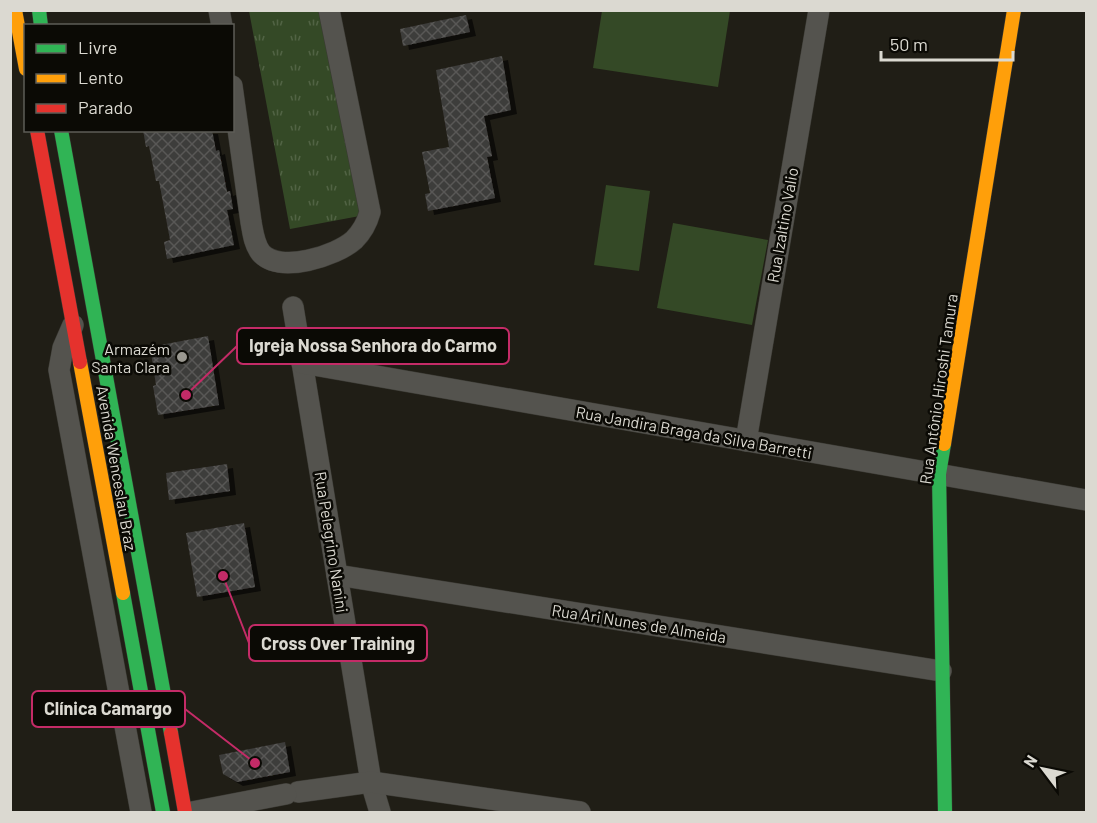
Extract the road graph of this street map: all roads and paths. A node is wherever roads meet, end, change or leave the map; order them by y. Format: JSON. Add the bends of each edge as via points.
{"nodes":[{"id":1,"x":15,"y":10,"type":"edge"},
{"id":2,"x":329,"y":10,"type":"edge"},
{"id":3,"x":819,"y":10,"type":"edge"},
{"id":4,"x":1014,"y":10,"type":"edge"},
{"id":5,"x":24,"y":58,"type":"edge"},
{"id":6,"x":234,"y":100,"type":"edge"},
{"id":7,"x":37,"y":132,"type":"edge"},
{"id":8,"x":61,"y":132,"type":"edge"},
{"id":9,"x":74,"y":204,"type":"junction"},
{"id":10,"x":52,"y":209,"type":"junction"},
{"id":11,"x":293,"y":307,"type":"dead end"},
{"id":12,"x":73,"y":325,"type":"junction"},
{"id":13,"x":302,"y":363,"type":"junction"},
{"id":14,"x":746,"y":441,"type":"junction"},
{"id":15,"x":939,"y":474,"type":"junction"},
{"id":16,"x":1086,"y":500,"type":"edge"},
{"id":17,"x":337,"y":575,"type":"junction"},
{"id":18,"x":941,"y":671,"type":"junction"},
{"id":19,"x":371,"y":782,"type":"junction"},
{"id":20,"x":159,"y":790,"type":"junction"},
{"id":21,"x":141,"y":813,"type":"edge"},
{"id":22,"x":153,"y":813,"type":"edge"},
{"id":23,"x":163,"y":813,"type":"edge"},
{"id":24,"x":185,"y":813,"type":"edge"},
{"id":25,"x":192,"y":813,"type":"edge"},
{"id":26,"x":380,"y":813,"type":"edge"},
{"id":27,"x":580,"y":813,"type":"edge"},
{"id":28,"x":945,"y":813,"type":"edge"}],
"edges":[{"from":1,"to":5,"type":"street"},
{"from":2,"to":6,"type":"street","via":[[370,212],[352,242],[312,260],[290,263],[262,255],[255,244],[251,222]]},
{"from":3,"to":14,"type":"street","name":"Rua Izaltino Valio"},
{"from":4,"to":15,"type":"street","name":"Rua Antônio Hiroshi Tamura"},
{"from":7,"to":10,"type":"street","name":"Avenida Wenceslau Braz"},
{"from":8,"to":9,"type":"street","name":"Avenida Wenceslau Braz"},
{"from":9,"to":10,"type":"street"},
{"from":9,"to":24,"type":"street","name":"Avenida Wenceslau Braz"},
{"from":10,"to":12,"type":"street","name":"Avenida Wenceslau Braz"},
{"from":11,"to":13,"type":"street","name":"Rua Pelegrino Nanini"},
{"from":12,"to":20,"type":"street","name":"Avenida Wenceslau Braz"},
{"from":12,"to":21,"type":"street","via":[[59,370]]},
{"from":13,"to":14,"type":"street","name":"Rua Jandira Braga da Silva Barretti"},
{"from":13,"to":17,"type":"street","name":"Rua Pelegrino Nanini"},
{"from":14,"to":15,"type":"street","name":"Rua Jandira Braga da Silva Barretti"},
{"from":15,"to":16,"type":"street","name":"Rua Jandira Braga da Silva Barretti"},
{"from":15,"to":18,"type":"street","name":"Rua Antônio Hiroshi Tamura"},
{"from":17,"to":18,"type":"street","name":"Rua Ari Nunes de Almeida"},
{"from":17,"to":19,"type":"street","name":"Rua Pelegrino Nanini"},
{"from":18,"to":28,"type":"street","name":"Rua Antônio Hiroshi Tamura"},
{"from":19,"to":25,"type":"street"},
{"from":19,"to":26,"type":"street","name":"Rua Pelegrino Nanini"},
{"from":19,"to":27,"type":"street"},
{"from":20,"to":22,"type":"street"},
{"from":20,"to":23,"type":"street","name":"Avenida Wenceslau Braz"}]}
